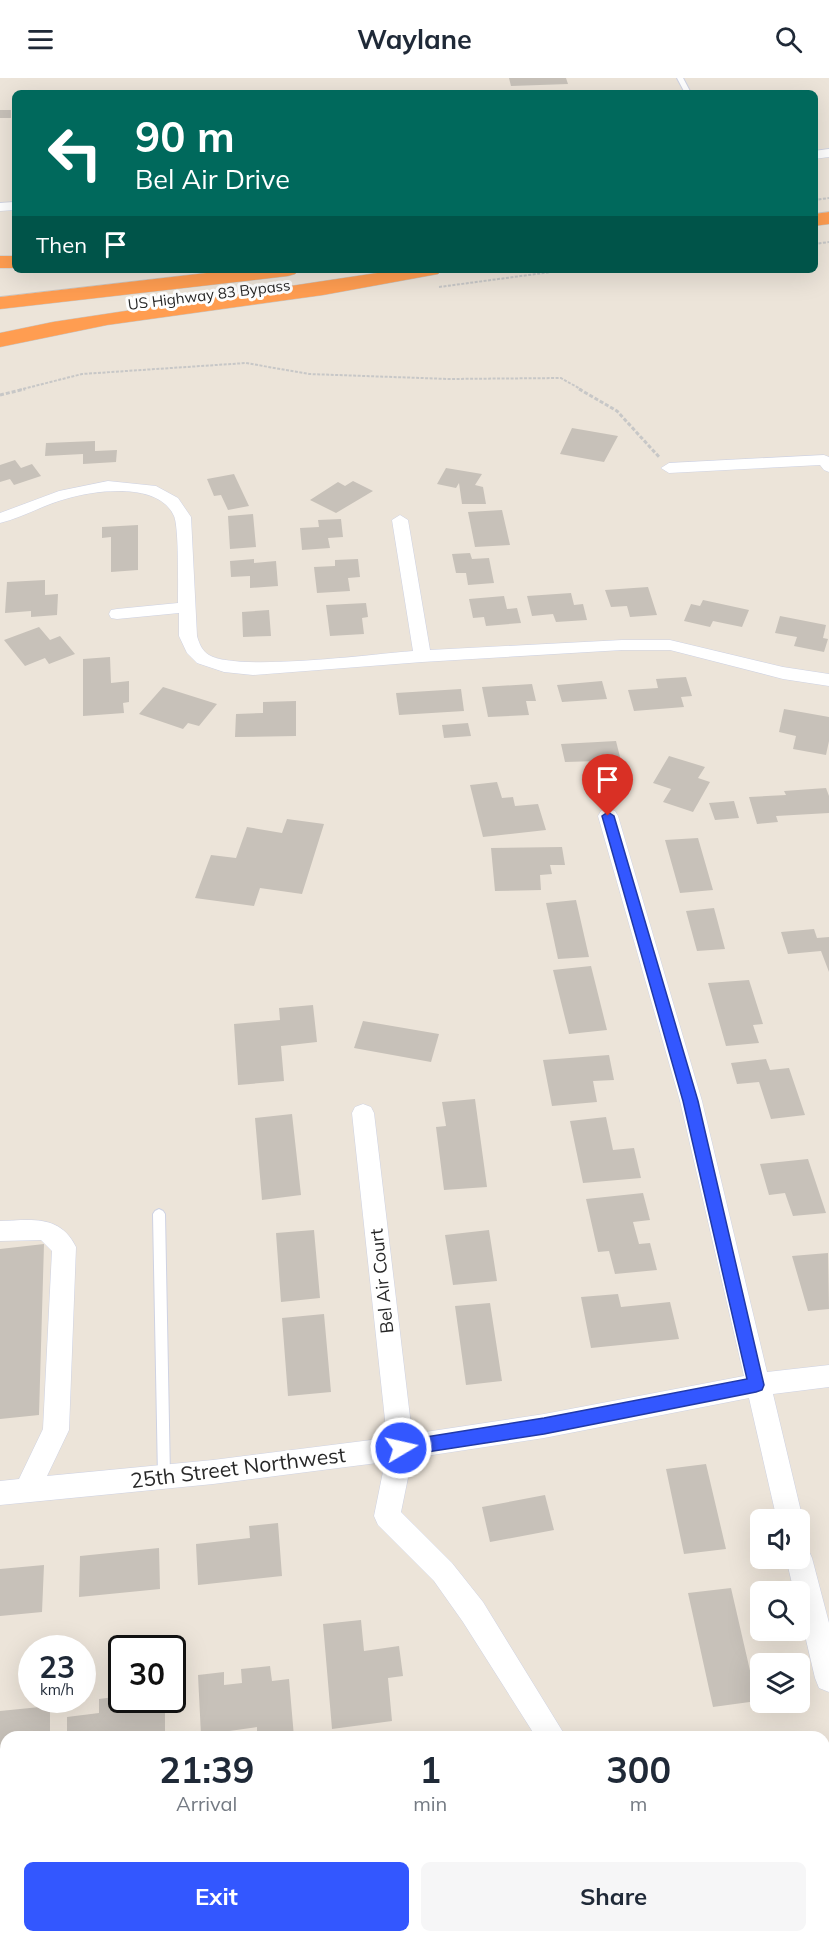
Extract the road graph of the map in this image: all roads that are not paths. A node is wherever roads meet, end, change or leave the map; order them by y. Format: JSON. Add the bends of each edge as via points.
{"nodes":[{"id":1,"x":262,"y":273,"type":"edge"},
{"id":2,"x":392,"y":273,"type":"edge"},
{"id":3,"x":417,"y":273,"type":"edge"},
{"id":4,"x":0,"y":303,"type":"edge"},
{"id":5,"x":0,"y":318,"type":"edge"},
{"id":6,"x":0,"y":340,"type":"edge"},
{"id":7,"x":827,"y":462,"type":"edge"},
{"id":8,"x":669,"y":468,"type":"road end"},
{"id":9,"x":0,"y":518,"type":"edge"},
{"id":10,"x":400,"y":520,"type":"dead end"},
{"id":11,"x":186,"y":607,"type":"junction"},
{"id":12,"x":117,"y":614,"type":"dead end"},
{"id":13,"x":422,"y":656,"type":"junction"},
{"id":14,"x":829,"y":680,"type":"edge"},
{"id":15,"x":608,"y":816,"type":"dead end"},
{"id":16,"x":363,"y":1113,"type":"dead end"},
{"id":17,"x":159,"y":1214,"type":"dead end"},
{"id":18,"x":0,"y":1231,"type":"edge"},
{"id":19,"x":829,"y":1376,"type":"edge"},
{"id":20,"x":756,"y":1385,"type":"junction"},
{"id":21,"x":401,"y":1448,"type":"junction"},
{"id":22,"x":164,"y":1477,"type":"junction"},
{"id":23,"x":26,"y":1491,"type":"junction"},
{"id":24,"x":0,"y":1493,"type":"edge"},
{"id":25,"x":787,"y":1509,"type":"edge"},
{"id":26,"x":802,"y":1569,"type":"edge"},
{"id":27,"x":829,"y":1678,"type":"edge"},
{"id":28,"x":548,"y":1731,"type":"edge"}],
"edges":[{"from":1,"to":4,"type":"highway","name":"US Highway 83 Bypass"},
{"from":2,"to":5,"type":"highway","name":"US Highway 83 Bypass"},
{"from":3,"to":6,"type":"highway","via":[[163,310]]},
{"from":7,"to":8,"type":"street"},
{"from":9,"to":11,"type":"street","via":[[82,489],[150,489],[172,501],[183,517]]},
{"from":10,"to":13,"type":"street"},
{"from":11,"to":12,"type":"street"},
{"from":11,"to":13,"type":"street","via":[[193,649],[203,658],[224,666],[253,669]]},
{"from":13,"to":14,"type":"street","via":[[670,645],[783,673]]},
{"from":15,"to":20,"type":"street","via":[[691,1101]]},
{"from":16,"to":21,"type":"street","name":"Bel Air Court"},
{"from":17,"to":22,"type":"lane"},
{"from":18,"to":23,"type":"street","via":[[46,1230],[64,1247],[56,1430]]},
{"from":19,"to":20,"type":"street","name":"25th Street Northwest"},
{"from":20,"to":21,"type":"street","name":"25th Street Northwest","via":[[544,1426]]},
{"from":20,"to":25,"type":"street"},
{"from":21,"to":22,"type":"street","name":"25th Street Northwest"},
{"from":21,"to":28,"type":"street","name":"Bel Air Court","via":[[387,1516],[443,1572],[473,1612]]},
{"from":22,"to":23,"type":"street","name":"25th Street Northwest"},
{"from":23,"to":24,"type":"street","name":"25th Street Northwest"},
{"from":26,"to":27,"type":"street"}]}
